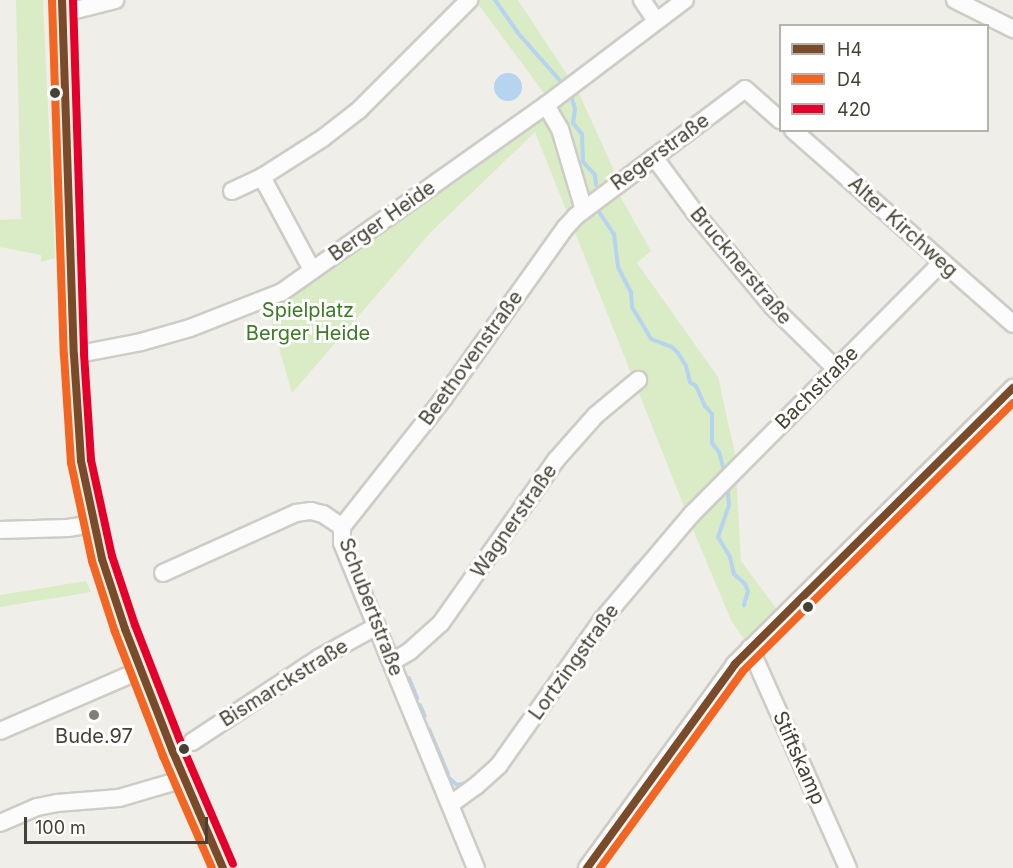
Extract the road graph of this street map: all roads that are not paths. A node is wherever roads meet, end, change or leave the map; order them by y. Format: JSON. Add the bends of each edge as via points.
{"nodes":[{"id":1,"x":115,"y":0,"type":"edge"},
{"id":2,"x":469,"y":0,"type":"edge"},
{"id":3,"x":642,"y":0,"type":"edge"},
{"id":4,"x":686,"y":0,"type":"edge"},
{"id":5,"x":955,"y":0,"type":"edge"},
{"id":6,"x":64,"y":4,"type":"edge"},
{"id":7,"x":657,"y":21,"type":"junction"},
{"id":8,"x":1013,"y":29,"type":"edge"},
{"id":9,"x":546,"y":105,"type":"junction"},
{"id":10,"x":779,"y":119,"type":"edge"},
{"id":11,"x":795,"y":132,"type":"edge"},
{"id":12,"x":654,"y":157,"type":"junction"},
{"id":13,"x":262,"y":177,"type":"junction"},
{"id":14,"x":232,"y":191,"type":"dead end"},
{"id":15,"x":580,"y":213,"type":"junction"},
{"id":16,"x":942,"y":262,"type":"junction"},
{"id":17,"x":312,"y":270,"type":"junction"},
{"id":18,"x":1013,"y":324,"type":"edge"},
{"id":19,"x":74,"y":355,"type":"junction"},
{"id":20,"x":836,"y":369,"type":"junction"},
{"id":21,"x":638,"y":380,"type":"dead end"},
{"id":22,"x":1013,"y":388,"type":"edge"},
{"id":23,"x":693,"y":514,"type":"joint"},
{"id":24,"x":94,"y":524,"type":"junction"},
{"id":25,"x":342,"y":527,"type":"junction"},
{"id":26,"x":0,"y":530,"type":"edge"},
{"id":27,"x":164,"y":573,"type":"dead end"},
{"id":28,"x":377,"y":626,"type":"junction"},
{"id":29,"x":750,"y":648,"type":"junction"},
{"id":30,"x":392,"y":662,"type":"junction"},
{"id":31,"x":141,"y":670,"type":"junction"},
{"id":32,"x":0,"y":731,"type":"edge"},
{"id":33,"x":192,"y":742,"type":"dead end"},
{"id":34,"x":184,"y":779,"type":"junction"},
{"id":35,"x":451,"y":804,"type":"junction"},
{"id":36,"x":0,"y":823,"type":"edge"},
{"id":37,"x":223,"y":868,"type":"edge"},
{"id":38,"x":476,"y":868,"type":"edge"},
{"id":39,"x":587,"y":868,"type":"edge"},
{"id":40,"x":848,"y":868,"type":"edge"}],
"edges":[{"from":1,"to":6,"type":"street"},
{"from":2,"to":13,"type":"street","via":[[359,110]]},
{"from":3,"to":7,"type":"street"},
{"from":4,"to":7,"type":"street","name":"Berger Heide"},
{"from":5,"to":8,"type":"street"},
{"from":6,"to":19,"type":"main road"},
{"from":7,"to":9,"type":"street","name":"Berger Heide"},
{"from":9,"to":15,"type":"street","via":[[560,129]]},
{"from":9,"to":17,"type":"street","name":"Berger Heide"},
{"from":10,"to":12,"type":"street","name":"Regerstraße","via":[[745,89]]},
{"from":11,"to":16,"type":"street","name":"Alter Kirchweg"},
{"from":12,"to":15,"type":"street","name":"Regerstraße"},
{"from":12,"to":20,"type":"street","name":"Brucknerstraße","via":[[767,299]]},
{"from":13,"to":14,"type":"street"},
{"from":13,"to":17,"type":"street"},
{"from":15,"to":25,"type":"street","name":"Beethovenstraße"},
{"from":16,"to":18,"type":"street","name":"Alter Kirchweg"},
{"from":16,"to":20,"type":"street","name":"Bachstraße"},
{"from":17,"to":19,"type":"street","name":"Berger Heide","via":[[264,300],[190,328]]},
{"from":19,"to":24,"type":"main road","via":[[80,451]]},
{"from":20,"to":23,"type":"street","name":"Bachstraße"},
{"from":21,"to":30,"type":"street","name":"Wagnerstraße","via":[[596,415],[563,452],[441,623],[411,651]]},
{"from":22,"to":29,"type":"street"},
{"from":23,"to":35,"type":"street","name":"Lortzingstraße","via":[[602,620],[499,765]]},
{"from":24,"to":26,"type":"street"},
{"from":24,"to":31,"type":"main road"},
{"from":25,"to":27,"type":"street","name":"Schubertstraße","via":[[323,514],[296,513]]},
{"from":25,"to":28,"type":"street","name":"Schubertstraße","via":[[342,543]]},
{"from":28,"to":30,"type":"street","name":"Schubertstraße"},
{"from":28,"to":33,"type":"street","name":"Bismarckstraße","via":[[320,658]]},
{"from":29,"to":39,"type":"street"},
{"from":29,"to":40,"type":"street","name":"Stiftskamp"},
{"from":30,"to":35,"type":"street","name":"Schubertstraße"},
{"from":31,"to":32,"type":"street"},
{"from":31,"to":34,"type":"main road"},
{"from":34,"to":36,"type":"street","via":[[119,798],[37,807]]},
{"from":34,"to":37,"type":"main road"},
{"from":35,"to":38,"type":"street","name":"Schubertstraße"}]}
